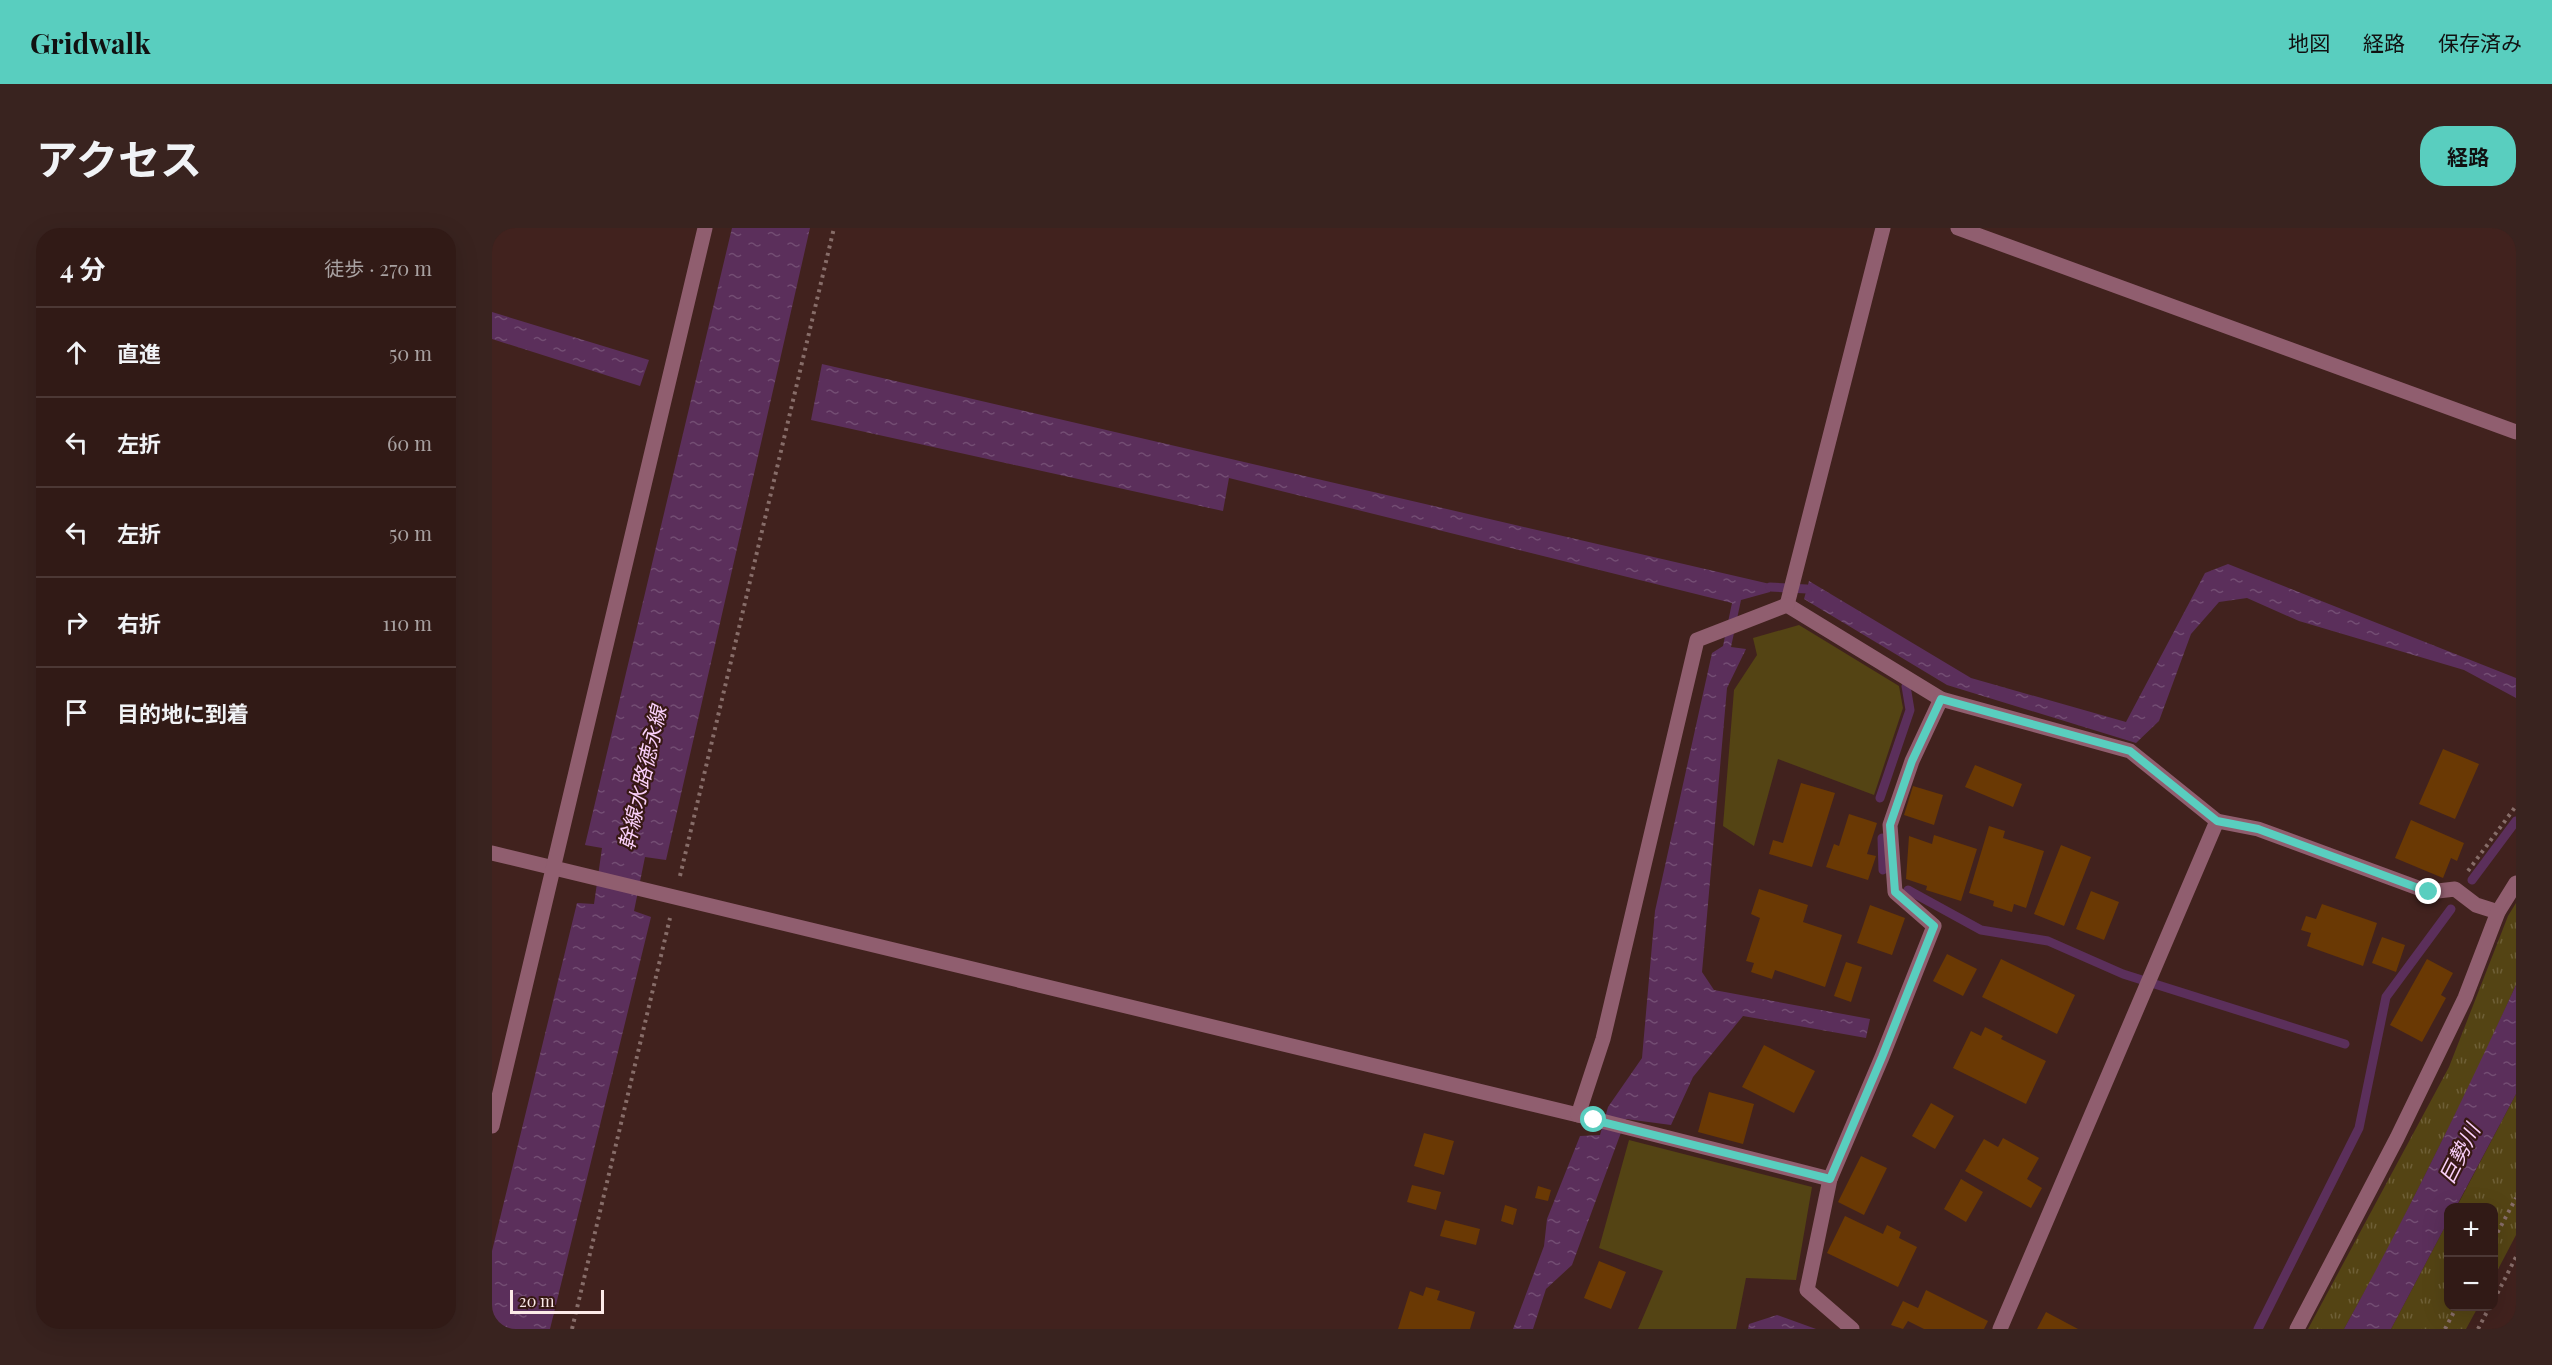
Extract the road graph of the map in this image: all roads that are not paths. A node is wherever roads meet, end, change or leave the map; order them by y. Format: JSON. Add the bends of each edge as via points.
{"nodes":[{"id":1,"x":705,"y":228,"type":"edge"},
{"id":2,"x":1883,"y":228,"type":"edge"},
{"id":3,"x":1958,"y":228,"type":"edge"},
{"id":4,"x":2516,"y":432,"type":"edge"},
{"id":5,"x":1787,"y":604,"type":"junction"},
{"id":6,"x":1941,"y":699,"type":"junction"},
{"id":7,"x":2217,"y":821,"type":"junction"},
{"id":8,"x":492,"y":852,"type":"edge"},
{"id":9,"x":552,"y":868,"type":"junction"},
{"id":10,"x":2516,"y":883,"type":"edge"},
{"id":11,"x":2498,"y":912,"type":"junction"},
{"id":12,"x":1578,"y":1115,"type":"junction"},
{"id":13,"x":492,"y":1126,"type":"edge"},
{"id":14,"x":1830,"y":1179,"type":"junction"},
{"id":15,"x":1852,"y":1329,"type":"edge"},
{"id":16,"x":2000,"y":1329,"type":"edge"},
{"id":17,"x":2297,"y":1329,"type":"edge"}],
"edges":[{"from":1,"to":9,"type":"street"},
{"from":2,"to":5,"type":"street"},
{"from":3,"to":4,"type":"street"},
{"from":5,"to":6,"type":"street"},
{"from":5,"to":12,"type":"street","via":[[1697,640],[1602,1039]]},
{"from":6,"to":7,"type":"street","via":[[2130,751]]},
{"from":6,"to":14,"type":"street","via":[[1912,761],[1890,825],[1895,892],[1934,926]]},
{"from":7,"to":11,"type":"street","via":[[2258,829],[2429,892],[2455,889],[2476,905]]},
{"from":7,"to":16,"type":"street"},
{"from":8,"to":9,"type":"street"},
{"from":9,"to":12,"type":"street"},
{"from":9,"to":13,"type":"street"},
{"from":10,"to":11,"type":"street"},
{"from":11,"to":17,"type":"street","via":[[2465,998]]},
{"from":12,"to":14,"type":"street"},
{"from":14,"to":15,"type":"street","via":[[1807,1290]]}]}
